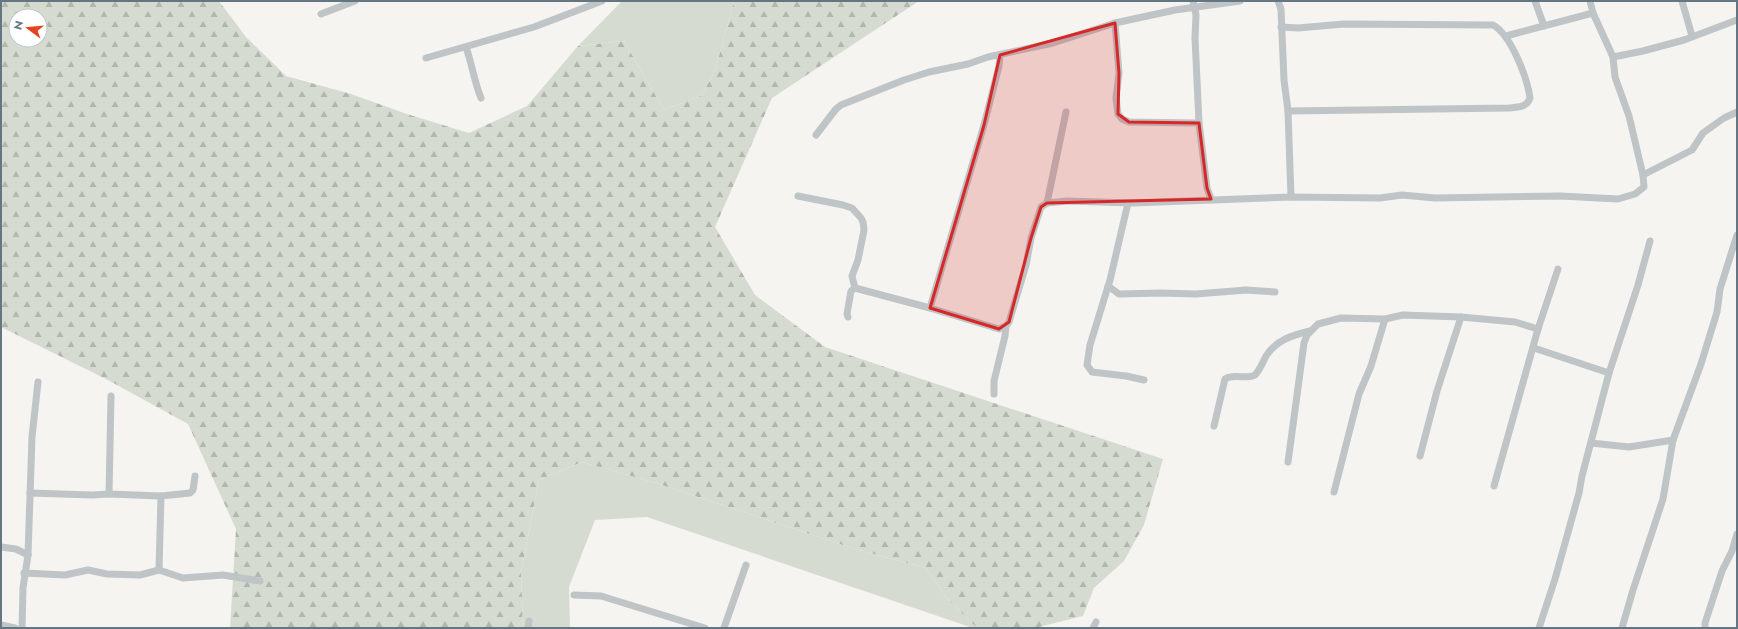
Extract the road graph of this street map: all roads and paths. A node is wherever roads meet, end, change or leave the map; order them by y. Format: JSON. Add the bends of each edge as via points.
{"nodes":[{"id":1,"x":354,"y":1,"type":"edge"},
{"id":2,"x":602,"y":1,"type":"edge"},
{"id":3,"x":1240,"y":1,"type":"edge"},
{"id":4,"x":1278,"y":1,"type":"edge"},
{"id":5,"x":1535,"y":1,"type":"edge"},
{"id":6,"x":1590,"y":1,"type":"edge"},
{"id":7,"x":1682,"y":1,"type":"edge"},
{"id":8,"x":1194,"y":4,"type":"edge"},
{"id":9,"x":1593,"y":13,"type":"junction"},
{"id":10,"x":321,"y":14,"type":"dead end"},
{"id":11,"x":1737,"y":20,"type":"edge"},
{"id":12,"x":1115,"y":24,"type":"junction"},
{"id":13,"x":1544,"y":26,"type":"junction"},
{"id":14,"x":1281,"y":27,"type":"junction"},
{"id":15,"x":1506,"y":36,"type":"junction"},
{"id":16,"x":1692,"y":36,"type":"junction"},
{"id":17,"x":466,"y":47,"type":"junction"},
{"id":18,"x":1000,"y":55,"type":"junction"},
{"id":19,"x":1613,"y":56,"type":"junction"},
{"id":20,"x":426,"y":58,"type":"dead end"},
{"id":21,"x":481,"y":98,"type":"dead end"},
{"id":22,"x":1288,"y":111,"type":"junction"},
{"id":23,"x":1066,"y":112,"type":"dead end"},
{"id":24,"x":1737,"y":112,"type":"edge"},
{"id":25,"x":1199,"y":123,"type":"junction"},
{"id":26,"x":816,"y":135,"type":"dead end"},
{"id":27,"x":1643,"y":175,"type":"junction"},
{"id":28,"x":798,"y":196,"type":"dead end"},
{"id":29,"x":1291,"y":197,"type":"junction"},
{"id":30,"x":1211,"y":199,"type":"junction"},
{"id":31,"x":1047,"y":203,"type":"junction"},
{"id":32,"x":1128,"y":203,"type":"junction"},
{"id":33,"x":1737,"y":235,"type":"edge"},
{"id":34,"x":1650,"y":241,"type":"dead end"},
{"id":35,"x":1558,"y":269,"type":"dead end"},
{"id":36,"x":1108,"y":286,"type":"junction"},
{"id":37,"x":855,"y":288,"type":"junction"},
{"id":38,"x":1275,"y":292,"type":"dead end"},
{"id":39,"x":930,"y":308,"type":"junction"},
{"id":40,"x":848,"y":317,"type":"dead end"},
{"id":41,"x":1461,"y":317,"type":"junction"},
{"id":42,"x":1384,"y":318,"type":"junction"},
{"id":43,"x":1006,"y":326,"type":"junction"},
{"id":44,"x":1538,"y":329,"type":"junction"},
{"id":45,"x":1310,"y":331,"type":"junction"},
{"id":46,"x":1534,"y":348,"type":"junction"},
{"id":47,"x":1609,"y":373,"type":"junction"},
{"id":48,"x":1144,"y":380,"type":"dead end"},
{"id":49,"x":38,"y":382,"type":"dead end"},
{"id":50,"x":994,"y":394,"type":"dead end"},
{"id":51,"x":112,"y":396,"type":"dead end"},
{"id":52,"x":1214,"y":426,"type":"dead end"},
{"id":53,"x":1673,"y":440,"type":"junction"},
{"id":54,"x":1591,"y":443,"type":"junction"},
{"id":55,"x":1420,"y":456,"type":"dead end"},
{"id":56,"x":1288,"y":462,"type":"dead end"},
{"id":57,"x":195,"y":476,"type":"dead end"},
{"id":58,"x":1494,"y":486,"type":"dead end"},
{"id":59,"x":1334,"y":492,"type":"dead end"},
{"id":60,"x":30,"y":493,"type":"junction"},
{"id":61,"x":108,"y":494,"type":"junction"},
{"id":62,"x":161,"y":496,"type":"junction"},
{"id":63,"x":1737,"y":534,"type":"edge"},
{"id":64,"x":1,"y":547,"type":"edge"},
{"id":65,"x":28,"y":556,"type":"junction"},
{"id":66,"x":746,"y":565,"type":"dead end"},
{"id":67,"x":158,"y":570,"type":"junction"},
{"id":68,"x":24,"y":573,"type":"junction"},
{"id":69,"x":260,"y":581,"type":"dead end"},
{"id":70,"x":574,"y":595,"type":"dead end"},
{"id":71,"x":1,"y":625,"type":"edge"},
{"id":72,"x":15,"y":628,"type":"edge"},
{"id":73,"x":22,"y":628,"type":"edge"},
{"id":74,"x":705,"y":628,"type":"edge"},
{"id":75,"x":724,"y":628,"type":"edge"},
{"id":76,"x":1539,"y":628,"type":"edge"},
{"id":77,"x":1622,"y":628,"type":"edge"},
{"id":78,"x":1705,"y":628,"type":"edge"}],
"edges":[{"from":1,"to":10,"type":"street"},
{"from":2,"to":17,"type":"street","via":[[534,27]]},
{"from":3,"to":8,"type":"street"},
{"from":4,"to":14,"type":"street","via":[[1281,9]]},
{"from":5,"to":13,"type":"street"},
{"from":6,"to":9,"type":"street"},
{"from":7,"to":16,"type":"street"},
{"from":8,"to":12,"type":"street"},
{"from":8,"to":25,"type":"street"},
{"from":9,"to":13,"type":"street"},
{"from":9,"to":19,"type":"street"},
{"from":11,"to":16,"type":"street"},
{"from":12,"to":18,"type":"street","via":[[1053,43]]},
{"from":12,"to":25,"type":"street","via":[[1119,73],[1116,98],[1118,114],[1122,119],[1129,122]]},
{"from":13,"to":15,"type":"street"},
{"from":14,"to":15,"type":"street","via":[[1344,24],[1488,24],[1499,28]]},
{"from":14,"to":22,"type":"street"},
{"from":15,"to":22,"type":"street","via":[[1529,92],[1525,105],[1508,108]]},
{"from":16,"to":19,"type":"street","via":[[1643,51]]},
{"from":17,"to":20,"type":"street"},
{"from":17,"to":21,"type":"street"},
{"from":18,"to":26,"type":"street","via":[[930,72],[841,105]]},
{"from":18,"to":39,"type":"street","via":[[984,124]]},
{"from":19,"to":27,"type":"street","via":[[1615,77],[1629,116]]},
{"from":22,"to":29,"type":"street"},
{"from":23,"to":31,"type":"street"},
{"from":24,"to":27,"type":"street","via":[[1703,133],[1692,150]]},
{"from":25,"to":30,"type":"street","via":[[1207,188]]},
{"from":27,"to":29,"type":"street","via":[[1645,183],[1641,191],[1618,199],[1560,196],[1435,198],[1402,195],[1380,198]]},
{"from":28,"to":37,"type":"street","via":[[852,208],[864,222],[858,260],[852,276]]},
{"from":29,"to":30,"type":"street"},
{"from":30,"to":32,"type":"street"},
{"from":31,"to":32,"type":"street"},
{"from":31,"to":43,"type":"street","via":[[1041,207],[1020,286]]},
{"from":32,"to":36,"type":"street"},
{"from":33,"to":53,"type":"street","via":[[1720,289],[1717,312],[1708,342]]},
{"from":34,"to":47,"type":"street"},
{"from":35,"to":44,"type":"street"},
{"from":36,"to":38,"type":"street","via":[[1119,294],[1196,294],[1246,290]]},
{"from":36,"to":48,"type":"street","via":[[1086,365],[1092,372]]},
{"from":37,"to":39,"type":"street"},
{"from":37,"to":40,"type":"street","via":[[851,291]]},
{"from":39,"to":43,"type":"street","via":[[999,329]]},
{"from":41,"to":42,"type":"street","via":[[1403,315]]},
{"from":41,"to":44,"type":"street","via":[[1515,322]]},
{"from":41,"to":55,"type":"street","via":[[1437,391]]},
{"from":42,"to":45,"type":"street","via":[[1341,318],[1318,324]]},
{"from":42,"to":59,"type":"street","via":[[1371,366],[1359,394]]},
{"from":43,"to":50,"type":"street","via":[[994,381]]},
{"from":44,"to":46,"type":"street"},
{"from":45,"to":52,"type":"street","via":[[1280,342],[1267,354],[1255,375],[1225,379]]},
{"from":45,"to":56,"type":"street","via":[[1304,343]]},
{"from":46,"to":47,"type":"street"},
{"from":46,"to":58,"type":"street"},
{"from":47,"to":54,"type":"street"},
{"from":49,"to":60,"type":"street"},
{"from":51,"to":61,"type":"street"},
{"from":53,"to":54,"type":"street","via":[[1629,448]]},
{"from":53,"to":77,"type":"street","via":[[1663,499]]},
{"from":54,"to":76,"type":"street","via":[[1556,579]]},
{"from":57,"to":62,"type":"street","via":[[193,490],[190,493]]},
{"from":60,"to":61,"type":"street"},
{"from":60,"to":65,"type":"street"},
{"from":61,"to":62,"type":"street"},
{"from":62,"to":67,"type":"street"},
{"from":63,"to":78,"type":"street","via":[[1722,571]]},
{"from":64,"to":65,"type":"street","via":[[16,549]]},
{"from":65,"to":68,"type":"street"},
{"from":66,"to":75,"type":"street"},
{"from":67,"to":68,"type":"street","via":[[140,575],[107,574],[88,570],[65,575]]},
{"from":67,"to":69,"type":"street","via":[[183,578],[223,575]]},
{"from":68,"to":73,"type":"street"},
{"from":70,"to":74,"type":"street","via":[[601,596]]},
{"from":71,"to":72,"type":"street"}]}
